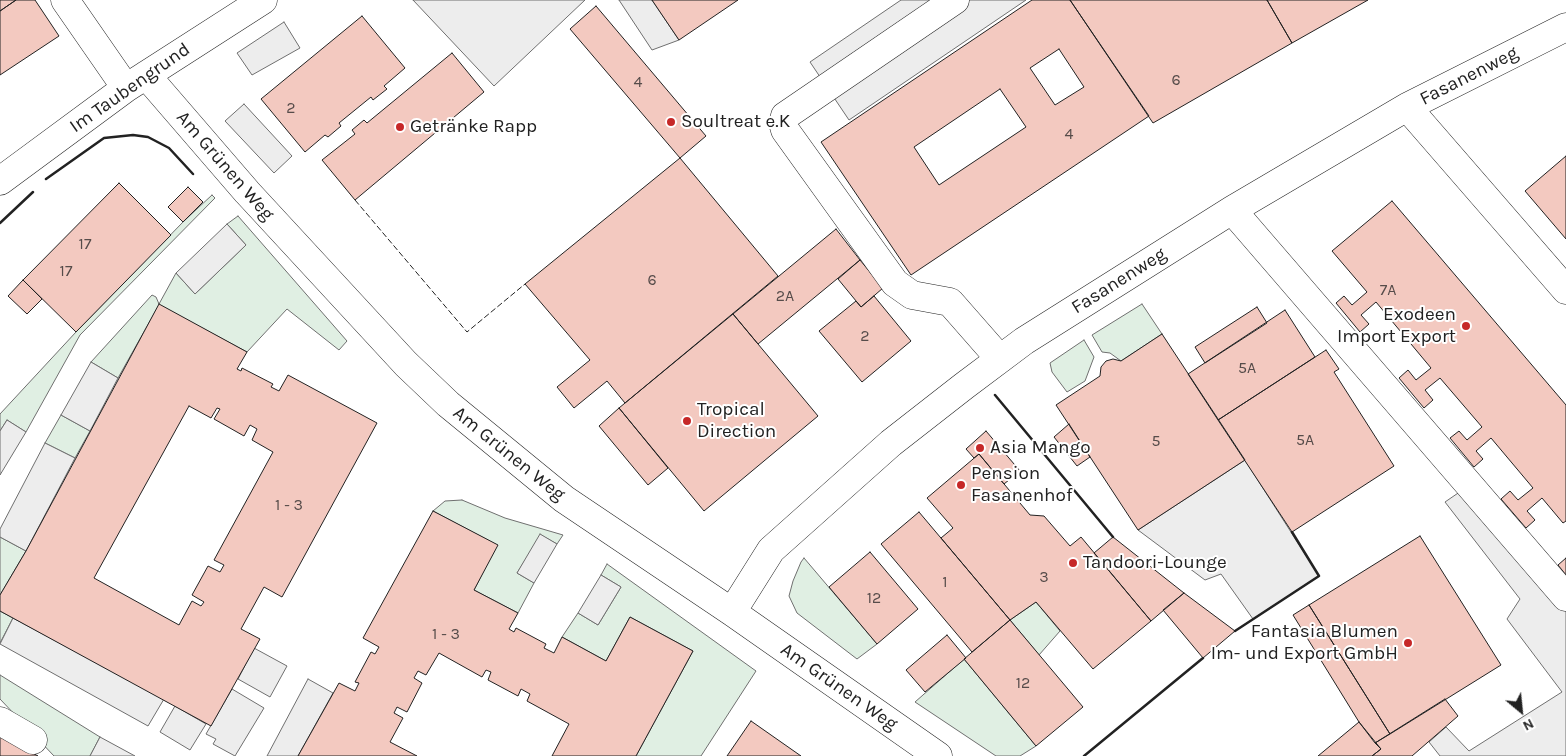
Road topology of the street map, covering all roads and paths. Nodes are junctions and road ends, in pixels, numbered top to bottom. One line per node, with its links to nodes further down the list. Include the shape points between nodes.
1 (65, 0): 5 (street, Am Grünen Weg)
2 (262, 0): 5 (street, Im Taubengrund)
3 (955, 0): 10 (street, via 785,116 784,123 785,130 895,283 912,294 950,302)
4 (1566, 27): 6 (street, Fasanenweg)
5 (136, 81): 7 (street, Im Taubengrund); 12 (street, Am Grünen Weg, via 247,192 406,364 448,404 564,500)
6 (1407, 107): 8 (street, Fasanenweg); 9 (street)
7 (0, 181)
8 (1232, 210): 10 (street, Fasanenweg); 11 (street)
9 (1566, 290)
10 (1000, 359): 12 (street, Fasanenweg, via 891,443 771,550)
11 (1566, 597)
12 (732, 612): 15 (street, Am Grünen Weg)
13 (0, 721): 14 (street)
14 (32, 740)
15 (938, 756)

